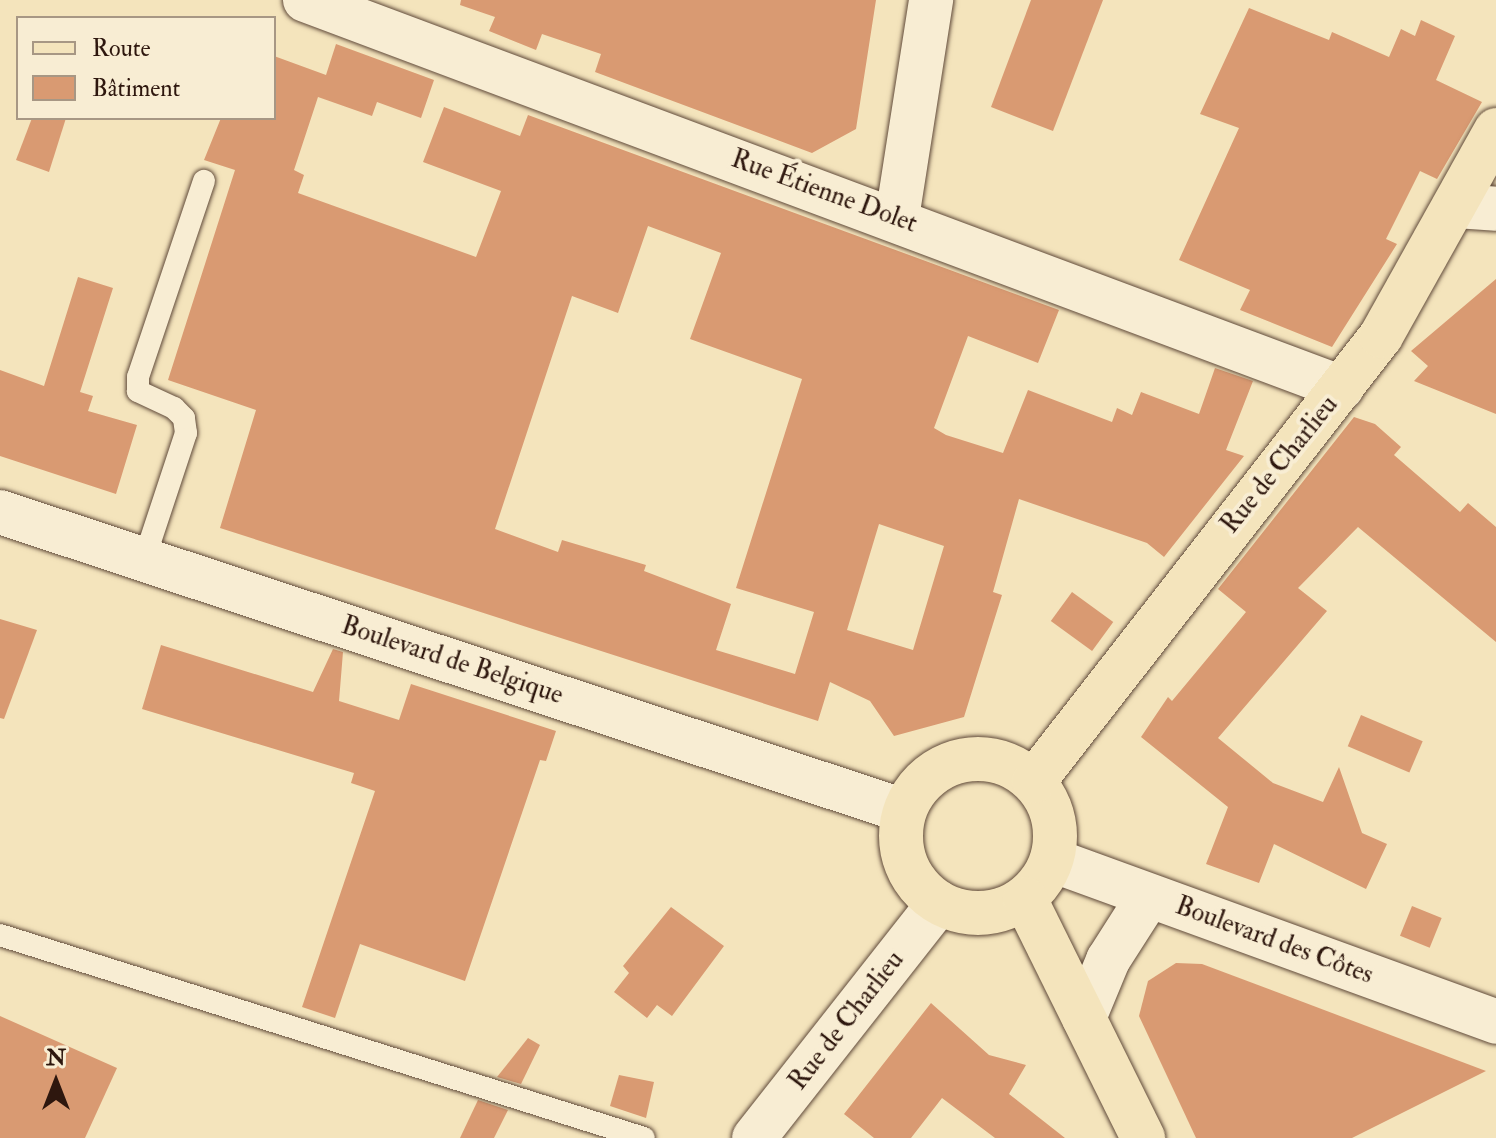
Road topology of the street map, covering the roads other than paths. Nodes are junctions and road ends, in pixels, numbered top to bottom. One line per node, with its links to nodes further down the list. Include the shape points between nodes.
1 (305, 0): 6 (street, Rue Étienne Dolet)
2 (931, 0): 6 (street)
3 (1496, 130): 5 (main road, Rue de Charlieu)
4 (204, 181): 9 (lane, via 138,377 138,391 174,408 184,418 186,433)
5 (1476, 208): 7 (main road, Rue de Charlieu)
6 (897, 218): 7 (street, Rue Étienne Dolet)
7 (1342, 388): 10 (main road, Rue de Charlieu)
8 (0, 512): 9 (street, Boulevard de Belgique)
9 (144, 560): 11 (street, Boulevard de Belgique)
10 (1034, 781): 11 (main road, via 1012,766 987,759 961,760 936,770); 12 (main road, via 1054,818)
11 (904, 811): 15 (main road, via 902,853 922,890)
12 (1052, 860): 13 (street, Boulevard des Côtes); 14 (main road)
13 (1149, 896): 17 (street, via 1108,960); 18 (street, Boulevard des Côtes)
14 (1025, 899): 15 (main road, via 982,914); 17 (main road)
15 (939, 903): 20 (street, Rue de Charlieu)
16 (0, 935): 19 (lane)
17 (1084, 1018): 21 (main road)
18 (1496, 1022)
19 (644, 1138)
20 (754, 1138)
21 (1143, 1138)

